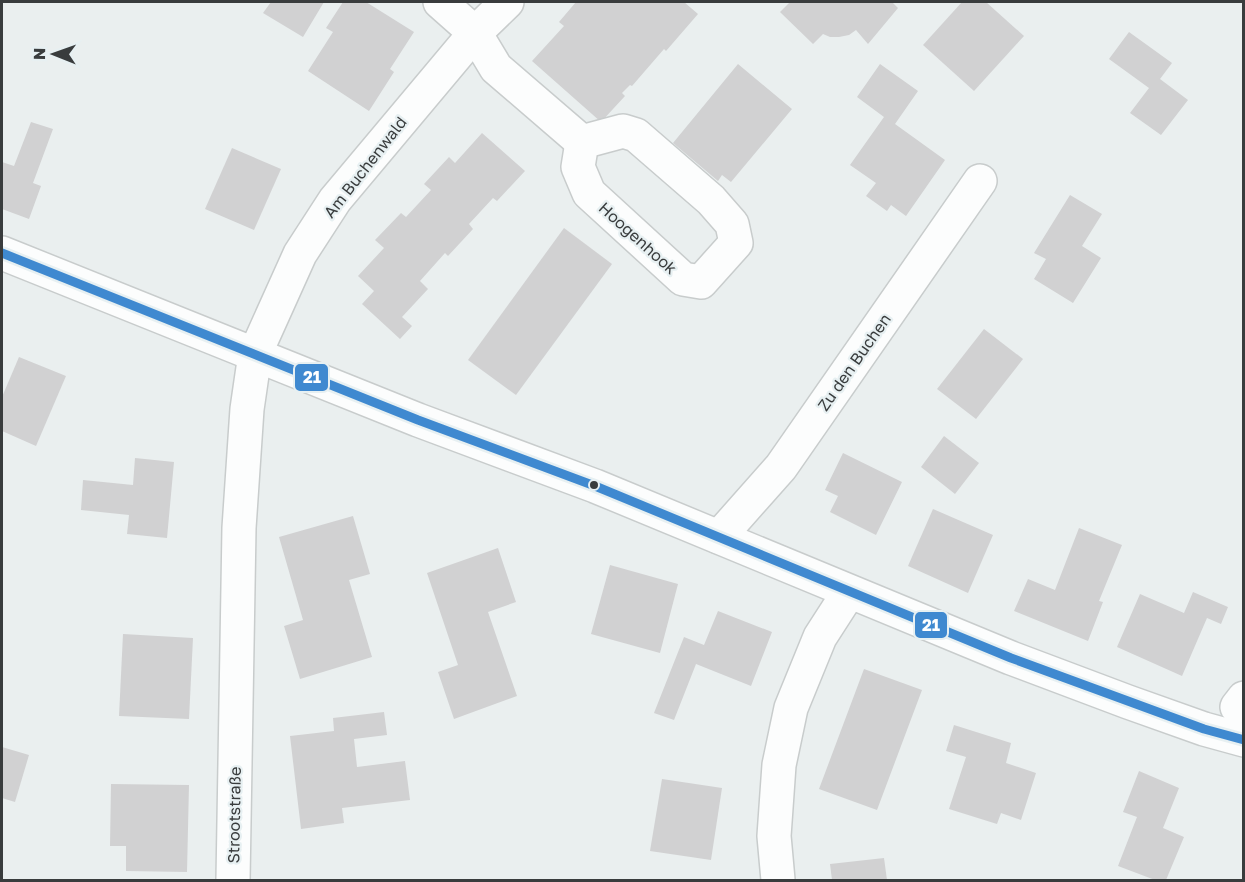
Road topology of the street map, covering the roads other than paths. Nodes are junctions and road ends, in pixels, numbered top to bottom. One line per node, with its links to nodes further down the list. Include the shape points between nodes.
1 (440, 2): 3 (street)
2 (507, 2): 3 (street, Am Buchenwald)
3 (475, 33): 4 (street, via 496,68); 7 (street, Am Buchenwald, via 335,200 300,254)
4 (582, 142): 4 (street, Hoogenhook, via 623,132 636,135 711,200 732,224 736,243 701,282 683,279 589,193 578,167)
5 (980, 181): 8 (street, Zu den Buchen, via 781,467)
6 (2, 253): 7 (street)
7 (255, 354): 8 (street); 11 (street, Strootstraße, via 239,528)
8 (719, 537): 9 (street)
9 (849, 592): 10 (street, via 1117,698); 12 (street, via 820,637 791,708 779,765 774,836)
10 (1244, 740)
11 (233, 880)
12 (778, 880)

